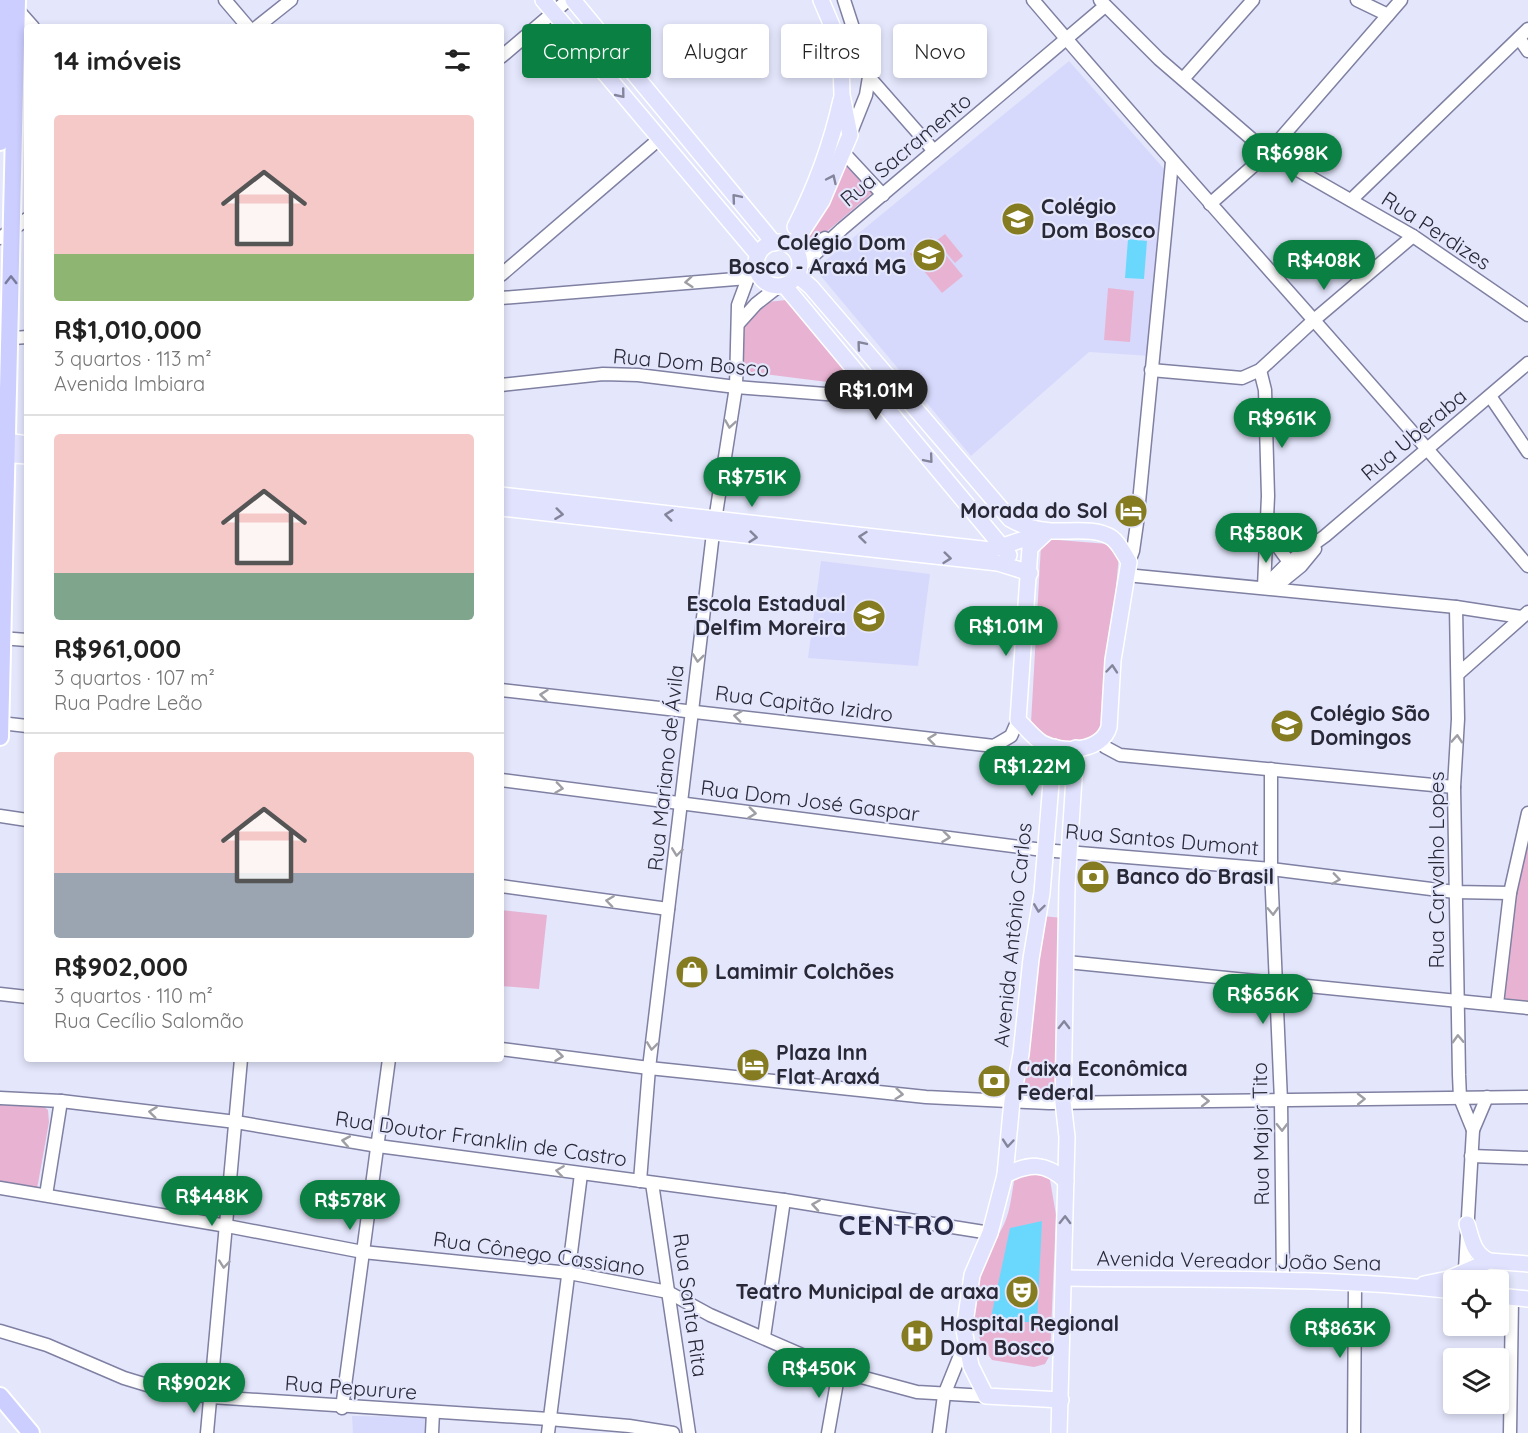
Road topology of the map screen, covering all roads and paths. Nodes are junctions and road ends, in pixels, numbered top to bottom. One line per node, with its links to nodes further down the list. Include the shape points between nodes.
1 (225, 0): 17 (street)
2 (291, 0): 18 (street)
3 (543, 0): 14 (main road)
4 (568, 0): 14 (street)
5 (573, 0): 42 (main road, one-way to 5)
6 (820, 0): 27 (main road, via 833,28 841,63)
7 (844, 0): 19 (street)
8 (1033, 0): 21 (street)
9 (1253, 0): 26 (street)
10 (1357, 0): 15 (street)
11 (1401, 0): 15 (street)
12 (7, 3): 16 (street); 30 (highway); 40 (highway)
13 (1102, 3): 21 (street, Rua Sacramento); 26 (street, Rua Perdizes)
14 (554, 12): 23 (street); 29 (main road, one-way to 29)
15 (1388, 15): 33 (street)
16 (30, 24)
17 (245, 24)
18 (261, 24)
19 (852, 24)
20 (1524, 34): 22 (street); 37 (street)
21 (1068, 40): 31 (street, Rua Sacramento); 34 (street)
22 (1528, 51)
23 (504, 54)
24 (869, 78): 28 (street)
25 (871, 78): 31 (street)
26 (1183, 79): 33 (street, Rua Perdizes)
27 (842, 95): 28 (main road); 36 (main road)
28 (850, 135): 32 (main road)
29 (658, 140): 43 (main road); 44 (street)
30 (0, 142)
31 (934, 151): 35 (street, Rua Sacramento)
32 (844, 153): 35 (street); 36 (main road, one-way to 32)
33 (1268, 153): 37 (street, Rua Perdizes); 38 (street)
34 (1172, 162): 38 (street); 53 (street)
35 (884, 195): 42 (street, Rua Sacramento, via 842,229)
36 (817, 197): 42 (main road)
37 (1351, 200): 41 (street, Rua Perdizes)
38 (1210, 204): 48 (street)
39 (24, 221): 40 (street)
40 (6, 235): 51 (highway, one-way to 40)
41 (1413, 236): 47 (street, Rua Perdizes); 48 (street)
42 (791, 256): 43 (main road, via 764,247); 45 (main road); 65 (main road, one-way to 42, via 811,287)
43 (754, 267): 45 (main road, via 762,279); 46 (street, one-way to 46); 49 (street, Rua Mariano de Ávila, via 738,305)
44 (504, 272)
45 (781, 286): 49 (street, via 756,304); 59 (main road)
46 (504, 298)
47 (1528, 315)
48 (1314, 320): 54 (street); 62 (street)
49 (738, 324): 57 (street, Rua Mariano de Ávila)
50 (24, 337): 51 (street)
51 (5, 339): 55 (highway)
52 (1528, 363): 58 (street, Rua Uberaba)
53 (1151, 370): 54 (street, via 1242,378); 75 (street, via 1137,524)
54 (1260, 370): 71 (street, via 1265,390)
55 (4, 378): 61 (highway)
56 (504, 385): 57 (street, Rua Dom Bosco, via 603,374)
57 (736, 387): 59 (street, Rua Dom Bosco); 69 (street, Rua Mariano de Ávila, one-way to 69)
58 (1490, 396): 62 (street, Rua Uberaba); 63 (street)
59 (878, 398): 66 (main road, one-way to 66)
60 (24, 444): 61 (main road)
61 (4, 447): 64 (main road); 81 (highway)
62 (1428, 449): 73 (street, Rua Uberaba); 74 (street)
63 (1528, 452)
64 (24, 455)
65 (968, 470): 66 (main road); 70 (main road, via 1010,519)
66 (951, 484): 72 (main road)
67 (504, 495): 69 (main road, one-way to 67)
68 (504, 507): 69 (main road, one-way to 69)
69 (714, 527): 72 (main road, one-way to 69, via 991,550); 76 (main road, one-way to 76); 85 (street, Rua Mariano de Ávila, one-way to 85)
70 (1048, 531): 72 (main road); 75 (main road, via 1098,532 1112,538); 76 (main road, via 1030,548)
71 (1268, 533): 73 (street); 77 (street)
72 (1004, 547): 76 (main road)
73 (1295, 564): 77 (street, Rua Uberaba); 78 (street)
74 (1528, 566)
75 (1127, 568): 77 (street); 90 (main road, one-way to 75, via 1109,727 1113,660)
76 (1023, 570): 86 (main road, via 1026,597)
77 (1269, 588): 78 (street)
78 (1313, 592): 79 (street)
79 (1456, 607): 80 (street); 83 (street, Rua Carvalho Lopes)
80 (1525, 614): 83 (street)
81 (1, 638): 82 (street); 87 (highway)
82 (24, 640)
83 (1458, 674): 95 (street, Rua Carvalho Lopes, one-way to 83)
84 (504, 690): 85 (street, Rua Capitão Izidro, one-way to 84)
85 (692, 711): 86 (street, Rua Capitão Izidro, one-way to 85, via 1011,736 994,746); 96 (street, Rua Mariano de Ávila)
86 (1018, 720): 91 (main road, via 1042,743)
87 (0, 723): 88 (street); 89 (highway)
88 (24, 726)
89 (0, 737)
90 (1100, 741): 92 (main road, via 1087,748); 93 (street, via 1120,754)
91 (1054, 747): 92 (main road); 100 (main road, Avenida Antônio Carlos)
92 (1076, 748): 101 (main road)
93 (1271, 769): 95 (street); 102 (street, Rua Major Tito)
94 (504, 780): 96 (street, Rua Dom José Gaspar, one-way to 96)
95 (1454, 788): 104 (street, Rua Carvalho Lopes)
96 (682, 804): 100 (street, Rua Dom José Gaspar, one-way to 100); 106 (street, Rua Mariano de Ávila, one-way to 106)
97 (1528, 813): 105 (street)
98 (0, 816): 99 (street)
99 (24, 820)
100 (1043, 850): 101 (street, Rua Santos Dumont); 123 (main road, Avenida Antônio Carlos, one-way to 123, via 1042,893)
101 (1069, 850): 102 (street, Rua Santos Dumont); 107 (main road)
102 (1271, 869): 104 (street, Rua Santos Dumont, one-way to 104); 108 (street, Rua Major Tito, one-way to 108)
103 (504, 886): 106 (street, one-way to 103)
104 (1455, 892): 105 (street, Rua Santos Dumont); 111 (street, Rua Carvalho Lopes)
105 (1510, 893): 112 (street)
106 (668, 909): 117 (street, Rua Mariano de Ávila, one-way to 117)
107 (1067, 962): 108 (street); 125 (main road, one-way to 107)
108 (1276, 984): 111 (street); 124 (street, Rua Major Tito)
109 (0, 994): 110 (street)
110 (24, 997)
111 (1456, 1002): 112 (street); 121 (street, Rua Carvalho Lopes, one-way to 111)
112 (1497, 1004): 113 (street)
113 (1528, 1008)
114 (504, 1049): 117 (street, one-way to 117)
115 (241, 1062): 126 (street)
116 (389, 1062): 128 (street)
117 (649, 1068): 123 (street, one-way to 123, via 926,1097); 134 (street, Rua Mariano de Ávila)
118 (1487, 1097): 119 (street); 121 (street); 127 (street, Rua Carvalho Lopes)
119 (1528, 1097)
120 (0, 1098): 122 (street, Rua Doutor Franklin de Castro)
121 (1460, 1098): 124 (street, one-way to 121); 127 (street, Rua Carvalho Lopes)
122 (61, 1101): 126 (street, Rua Doutor Franklin de Castro, one-way to 122); 136 (street)
123 (1012, 1101): 125 (street); 132 (main road, Avenida Antônio Carlos, one-way to 132)
124 (1281, 1101): 125 (street, one-way to 124); 149 (street, Rua Major Tito, one-way to 149)
125 (1063, 1102): 133 (main road)
126 (236, 1122): 128 (street, Rua Doutor Franklin de Castro, one-way to 126); 139 (street)
127 (1473, 1130): 129 (street, Rua Carvalho Lopes)
128 (378, 1146): 131 (street, Rua Doutor Franklin de Castro, one-way to 128); 141 (street)
129 (1471, 1156): 130 (street); 138 (street, Rua Carvalho Lopes)
130 (1528, 1158)
131 (581, 1174): 134 (street, Rua Doutor Franklin de Castro); 146 (street)
132 (1005, 1174): 133 (main road, via 1024,1166 1043,1166); 140 (main road, Avenida Antônio Carlos)
133 (1066, 1181): 147 (main road, one-way to 133)
134 (646, 1182): 137 (street, Rua Doutor Franklin de Castro); 153 (street, Rua Santa Rita)
135 (0, 1188): 136 (street, Rua Cônego Cassiano)
136 (46, 1195): 139 (street, Rua Cônego Cassiano)
137 (784, 1200): 140 (street, Rua Doutor Franklin de Castro, one-way to 137); 158 (street)
138 (1467, 1224): 142 (main road, via 1475,1249); 144 (street, Rua Carvalho Lopes)
139 (228, 1226): 141 (street, Rua Cônego Cassiano); 164 (street, one-way to 164)
140 (990, 1233): 159 (main road, Avenida Antônio Carlos, via 972,1275)
141 (363, 1252): 146 (street, Rua Cônego Cassiano); 166 (street)
142 (1489, 1261): 143 (main road, Avenida Vereador João Sena); 145 (main road, Avenida Vereador João Sena)
143 (1528, 1264)
144 (1466, 1270)
145 (1474, 1270)
146 (568, 1274): 153 (street, Rua Cônego Cassiano); 168 (street)
147 (1064, 1278): 149 (main road, Avenida Vereador João Sena); 165 (main road)
148 (1443, 1280): 151 (main road, Avenida Vereador João Sena)
149 (1283, 1281): 150 (main road, Avenida Vereador João Sena)
150 (1355, 1285): 151 (main road, Avenida Vereador João Sena); 178 (street)
151 (1413, 1287): 152 (main road, Avenida Vereador João Sena)
152 (1443, 1291)
153 (668, 1292): 158 (street, Rua Cônego Cassiano); 174 (street, Rua Santa Rita)
154 (1509, 1297): 155 (main road)
155 (1528, 1299)
156 (0, 1330): 164 (street, Rua Pepurure, via 124,1378)
157 (1506, 1336): 179 (street)
158 (764, 1337): 160 (street, Rua Cônego Cassiano)
159 (965, 1343): 161 (street); 163 (main road, Avenida Antônio Carlos)
160 (839, 1371): 161 (street, Rua Cônego Cassiano, via 878,1383); 175 (street)
161 (944, 1395): 163 (street, Rua Cônego Cassiano); 176 (street)
162 (0, 1396): 169 (highway)
163 (986, 1396): 165 (main road)
164 (210, 1397): 166 (street, Rua Pepurure); 170 (street)
165 (1060, 1400): 177 (main road)
166 (342, 1408): 167 (street, Rua Pepurure)
167 (433, 1412): 168 (street, Rua Pepurure); 171 (street)
168 (549, 1419): 172 (street); 173 (street, Rua Pepurure)
169 (31, 1433)
170 (207, 1433)
171 (432, 1433)
172 (548, 1433)
173 (673, 1433)
174 (689, 1433)
175 (828, 1433)
176 (939, 1433)
177 (1059, 1433)
178 (1354, 1433)
179 (1510, 1433)

